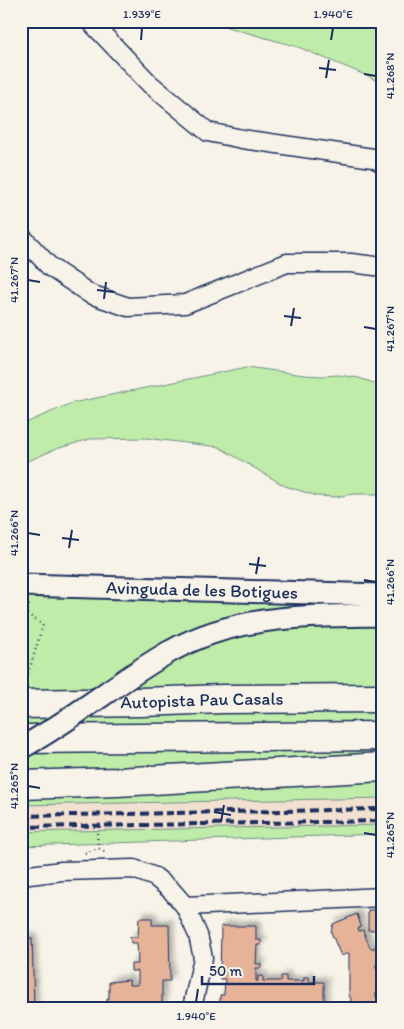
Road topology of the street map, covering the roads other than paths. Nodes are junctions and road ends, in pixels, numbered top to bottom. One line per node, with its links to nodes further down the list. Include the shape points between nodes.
1 (90, 21): 2 (street, via 150,84 208,132 373,158)
2 (383, 163)
3 (21, 236): 4 (street, via 50,267 90,294 128,307 185,304 288,263 351,263)
4 (383, 267)
5 (27, 590): 6 (street, Avinguda de les Botigues)
6 (383, 595)
7 (383, 616): 14 (street, bridge, via 279,618 208,633 131,675 52,731)
8 (25, 680): 10 (highway)
9 (383, 698): 10 (highway, Autopista Pau Casals)
10 (224, 699): 11 (highway, Autopista Pau Casals)
11 (21, 704)
12 (383, 736): 13 (highway, Autopista Pau Casals)
13 (21, 739)
14 (21, 748)
15 (383, 767): 16 (highway)
16 (21, 785)
17 (21, 876): 19 (street, via 62,871 134,870 155,877)
18 (383, 897): 19 (street)
19 (185, 906): 20 (street, via 198,935 202,958)
20 (192, 1008)

